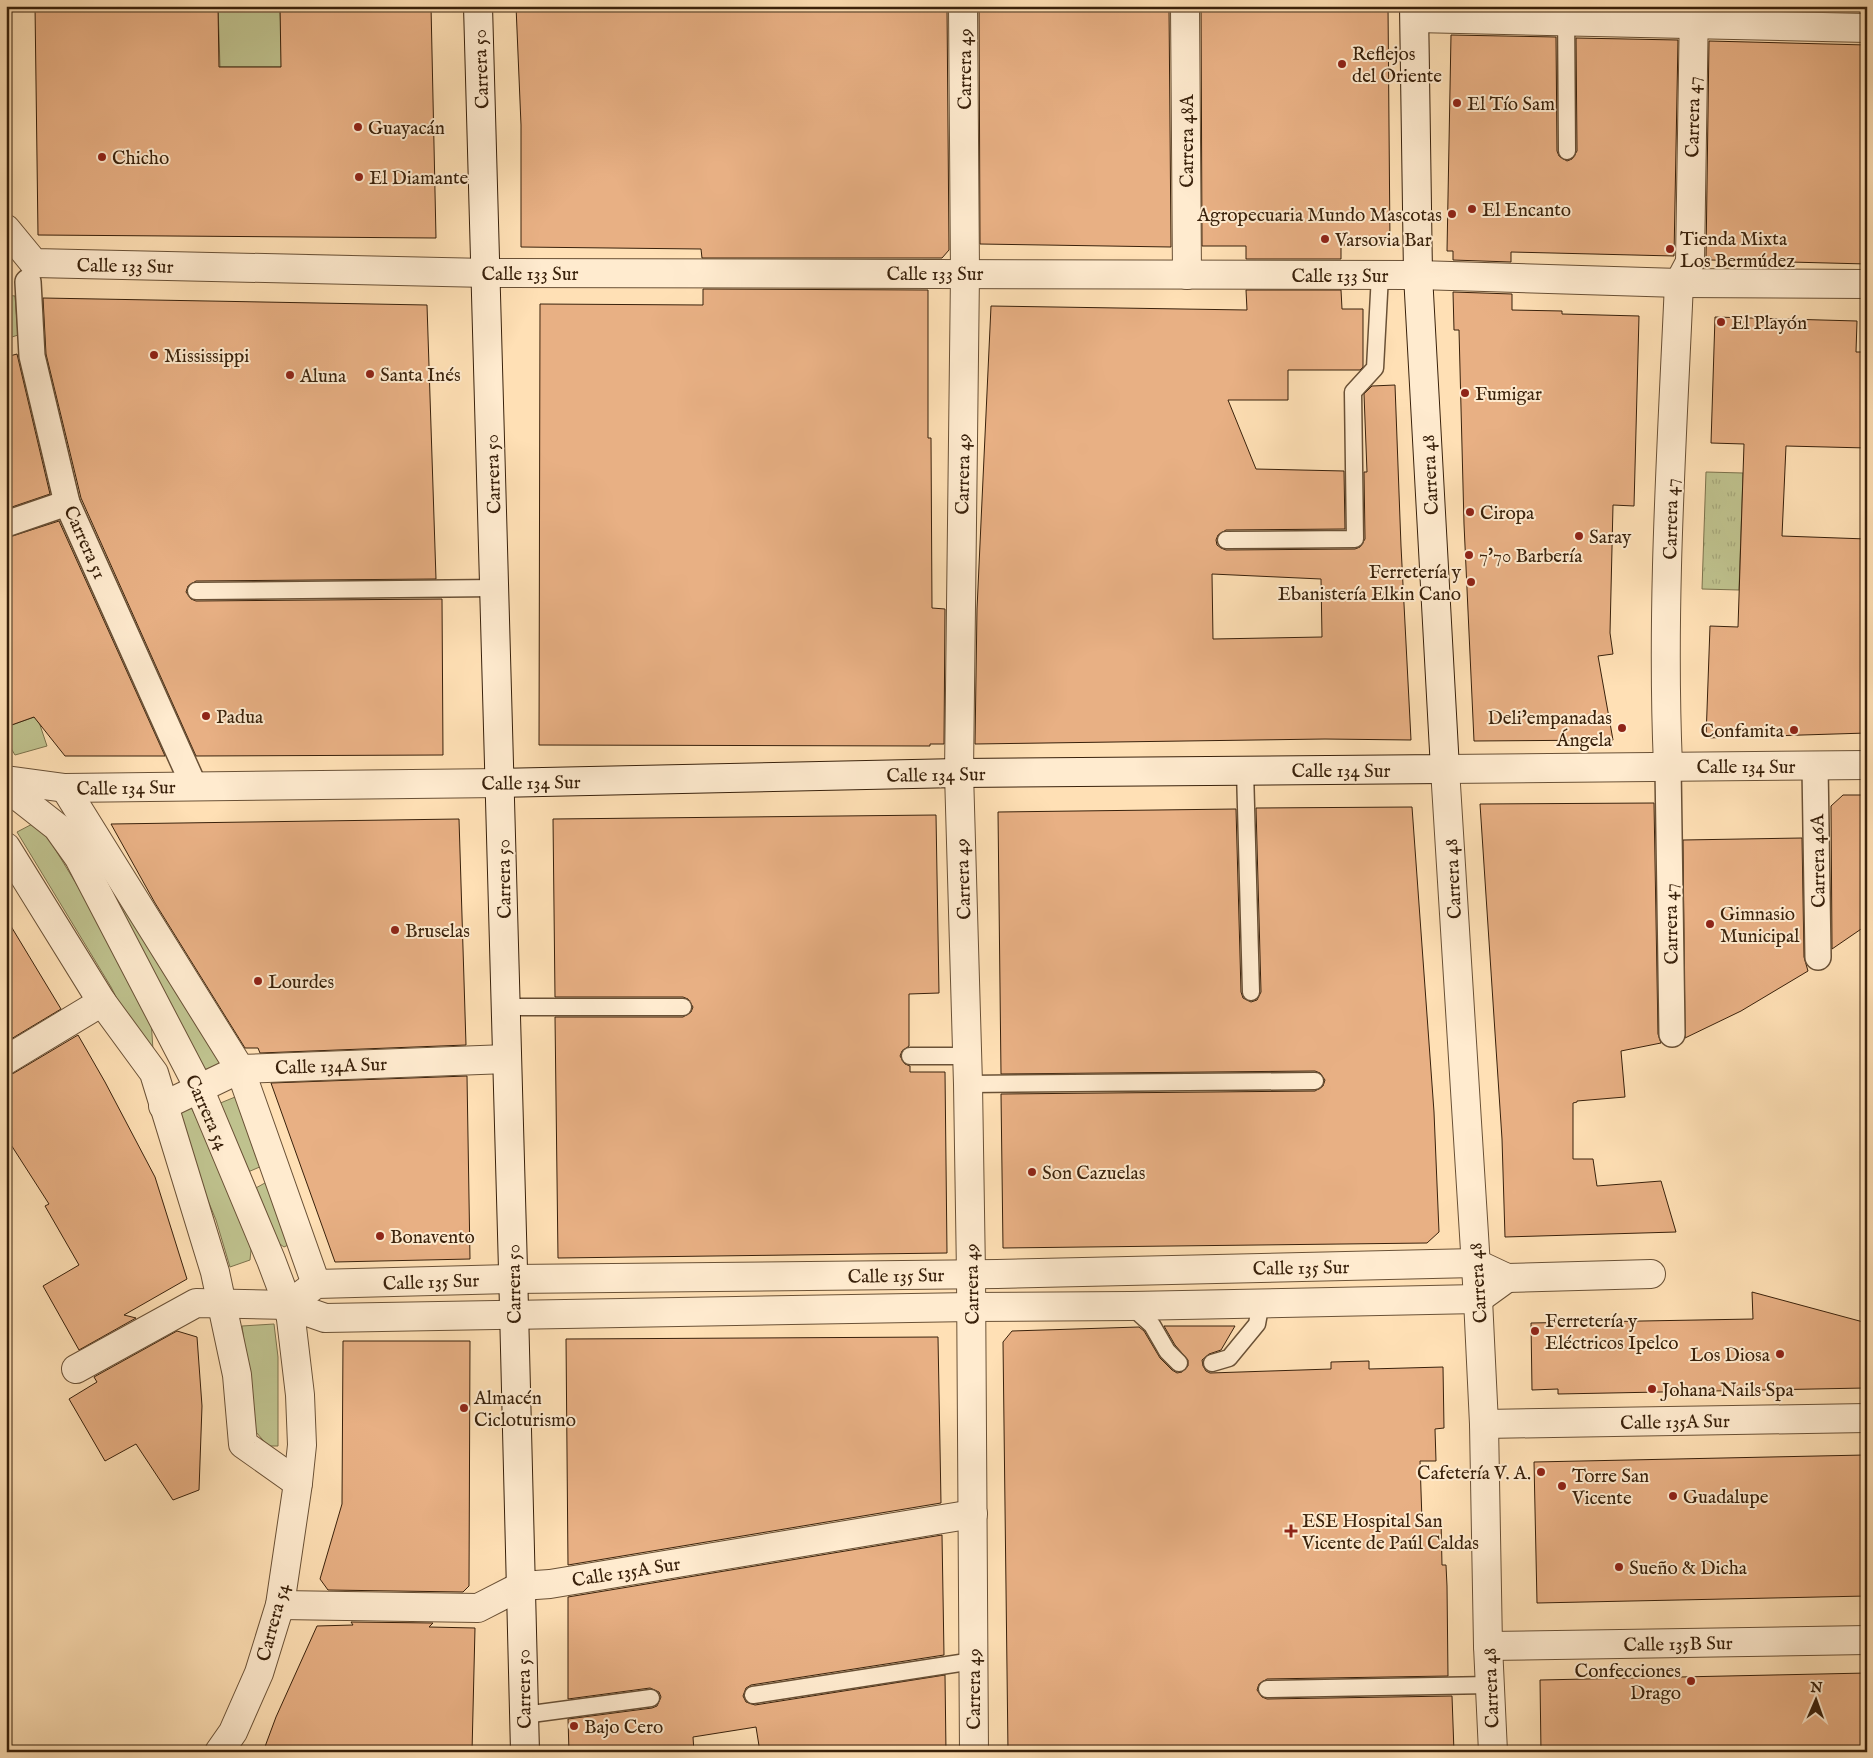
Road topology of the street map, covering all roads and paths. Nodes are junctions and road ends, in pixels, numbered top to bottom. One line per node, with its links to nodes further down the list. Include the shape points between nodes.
1 (478, 6): 10 (street, Carrera 50)
2 (963, 6): 11 (street, Carrera 49)
3 (1185, 6): 12 (street, Carrera 48A)
4 (1414, 12): 5 (street); 14 (street, Carrera 48)
5 (1566, 14): 6 (street); 8 (lane)
6 (1694, 15): 7 (street); 16 (street, Carrera 47, via 1690,262)
7 (1867, 28)
8 (1567, 151)
9 (10, 235): 10 (street, Calle 133 Sur, via 34,264)
10 (487, 273): 11 (street, Calle 133 Sur); 21 (street, Carrera 50)
11 (965, 273): 12 (street, Calle 133 Sur); 28 (street, Carrera 49)
12 (1187, 275): 13 (street, Calle 133 Sur)
13 (1380, 275): 14 (street, Calle 133 Sur); 20 (lane, via 1375,368 1354,392 1355,539)
14 (1418, 275): 16 (street, Calle 133 Sur); 26 (street, Carrera 48)
15 (28, 282): 18 (street, Carrera 51, via 32,356)
16 (1679, 282): 17 (street, Calle 133 Sur); 25 (street, Carrera 47, via 1667,616)
17 (1867, 284)
18 (68, 503): 19 (street); 31 (street, Carrera 51)
19 (6, 524)
20 (1226, 540)
21 (496, 588): 22 (lane); 30 (street, Carrera 50)
22 (196, 591)
23 (1815, 765): 24 (street, Calle 134 Sur); 25 (street, Calle 134 Sur); 35 (street, Carrera 46A)
24 (1867, 765)
25 (1668, 766): 26 (street, Calle 134 Sur); 40 (street, Carrera 47)
26 (1444, 769): 27 (street, Calle 134 Sur); 50 (street, Carrera 48)
27 (1245, 770): 28 (street, Calle 134 Sur); 36 (lane)
28 (958, 773): 30 (street, Calle 134 Sur); 42 (street, Carrera 49)
29 (6, 780): 33 (street, Calle 134 Sur)
30 (501, 783): 31 (street, Calle 134 Sur); 38 (street, Carrera 50)
31 (194, 786): 33 (street, Calle 134 Sur)
32 (6, 787): 48 (street, Carrera 54, via 57,827 79,858)
33 (66, 788): 45 (street)
34 (6, 847): 37 (street, Carrera 54)
35 (1818, 957)
36 (1251, 992)
37 (102, 1002): 44 (street); 49 (street, Carrera 54, via 154,1073)
38 (506, 1007): 39 (lane); 43 (street, Carrera 50)
39 (683, 1007)
40 (1672, 1034)
41 (910, 1056): 42 (lane)
42 (967, 1056): 47 (street, Carrera 49)
43 (507, 1059): 45 (street, Calle 134A Sur); 54 (street, Carrera 50)
44 (6, 1060)
45 (240, 1068): 48 (street, Calle 134A Sur); 55 (street)
46 (1315, 1081): 47 (lane)
47 (968, 1084): 51 (street, Carrera 49)
48 (200, 1088): 49 (street, Calle 134A Sur); 59 (street, Carrera 54)
49 (164, 1106): 58 (street, Carrera 54)
50 (1476, 1263): 51 (street, Calle 135 Sur); 53 (street, Calle 135 Sur); 56 (street, Carrera 48)
51 (971, 1274): 54 (street, Calle 135 Sur); 61 (street, Carrera 49)
52 (1651, 1274): 53 (street, Calle 135 Sur)
53 (1507, 1278): 56 (street)
54 (513, 1279): 55 (street, Calle 135 Sur); 62 (street, Carrera 50)
55 (316, 1284): 59 (street)
56 (1478, 1299): 57 (street, Calle 135 Sur); 67 (street, Carrera 48)
57 (1261, 1302): 60 (street, Calle 135 Sur); 64 (lane, via 1257,1324 1230,1358)
58 (222, 1304): 59 (street, Calle 135 Sur); 65 (street, Calle 135 Sur, via 196,1303); 68 (street, Carrera 54, via 237,1375 242,1444)
59 (288, 1305): 62 (street, Calle 135 Sur, via 325,1318); 68 (street, Carrera 54, via 300,1395 302,1445)
60 (1131, 1306): 61 (street, Calle 135 Sur); 63 (lane, via 1152,1325 1167,1351)
61 (971, 1307): 62 (street, Calle 135 Sur); 69 (street, Carrera 49)
62 (514, 1315): 70 (street, Carrera 50)
63 (1179, 1363)
64 (1212, 1363)
65 (76, 1369)
66 (1867, 1418): 67 (street, Calle 135A Sur)
67 (1484, 1424): 73 (street, Carrera 48)
68 (298, 1484): 71 (street, Carrera 54)
69 (973, 1514): 70 (street, Calle 135A Sur, via 550,1584); 74 (street, Carrera 49)
70 (521, 1586): 71 (street, Calle 135A Sur, via 478,1608); 79 (street, Carrera 50)
71 (280, 1605): 80 (street, Carrera 54, via 259,1673 233,1732)
72 (1867, 1640): 73 (street, Calle 135B Sur)
73 (1488, 1646): 75 (street, Carrera 48)
74 (973, 1660): 77 (lane); 82 (street, Carrera 49)
75 (1490, 1685): 76 (lane); 83 (street, Carrera 48)
76 (1267, 1689)
77 (753, 1695)
78 (651, 1698): 79 (lane)
79 (524, 1716): 81 (street, Carrera 50)
80 (219, 1752)
81 (525, 1752)
82 (974, 1752)
83 (1492, 1752)

